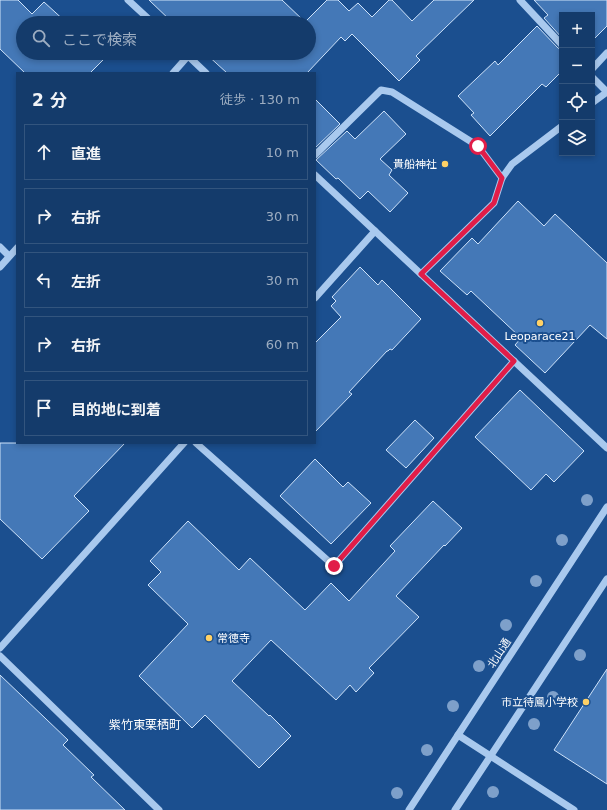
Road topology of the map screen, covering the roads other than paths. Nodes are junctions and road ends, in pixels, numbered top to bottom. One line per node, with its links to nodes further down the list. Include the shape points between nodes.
1 (128, 0): 3 (street)
2 (520, 0): 4 (street)
3 (145, 16)
4 (559, 42)
5 (607, 53): 8 (street)
6 (182, 60): 9 (street)
7 (192, 60): 10 (street)
8 (595, 66)
9 (174, 72)
10 (205, 72)
11 (595, 80): 12 (street)
12 (607, 92): 13 (street)
13 (595, 101)
14 (559, 128): 17 (street, via 512,164)
15 (316, 154): 17 (street, via 381,90 392,92 478,146)
16 (316, 176): 18 (street)
17 (502, 178): 23 (street, via 494,203)
18 (376, 231): 23 (street); 24 (street)
19 (0, 248): 21 (street)
20 (16, 249): 21 (street)
21 (9, 256): 22 (street)
22 (0, 267)
23 (421, 274): 25 (street)
24 (316, 297)
25 (514, 361): 27 (street, via 334,566); 28 (street)
26 (183, 444): 31 (street)
27 (197, 444)
28 (607, 448)
29 (607, 507): 33 (street, 北山通)
30 (607, 578): 34 (street)
31 (0, 648)
32 (0, 656): 35 (street)
33 (458, 736): 34 (street); 36 (street, 北山通)
34 (491, 756): 37 (street); 38 (street)
35 (159, 810)
36 (409, 810)
37 (455, 810)
38 (574, 810)

